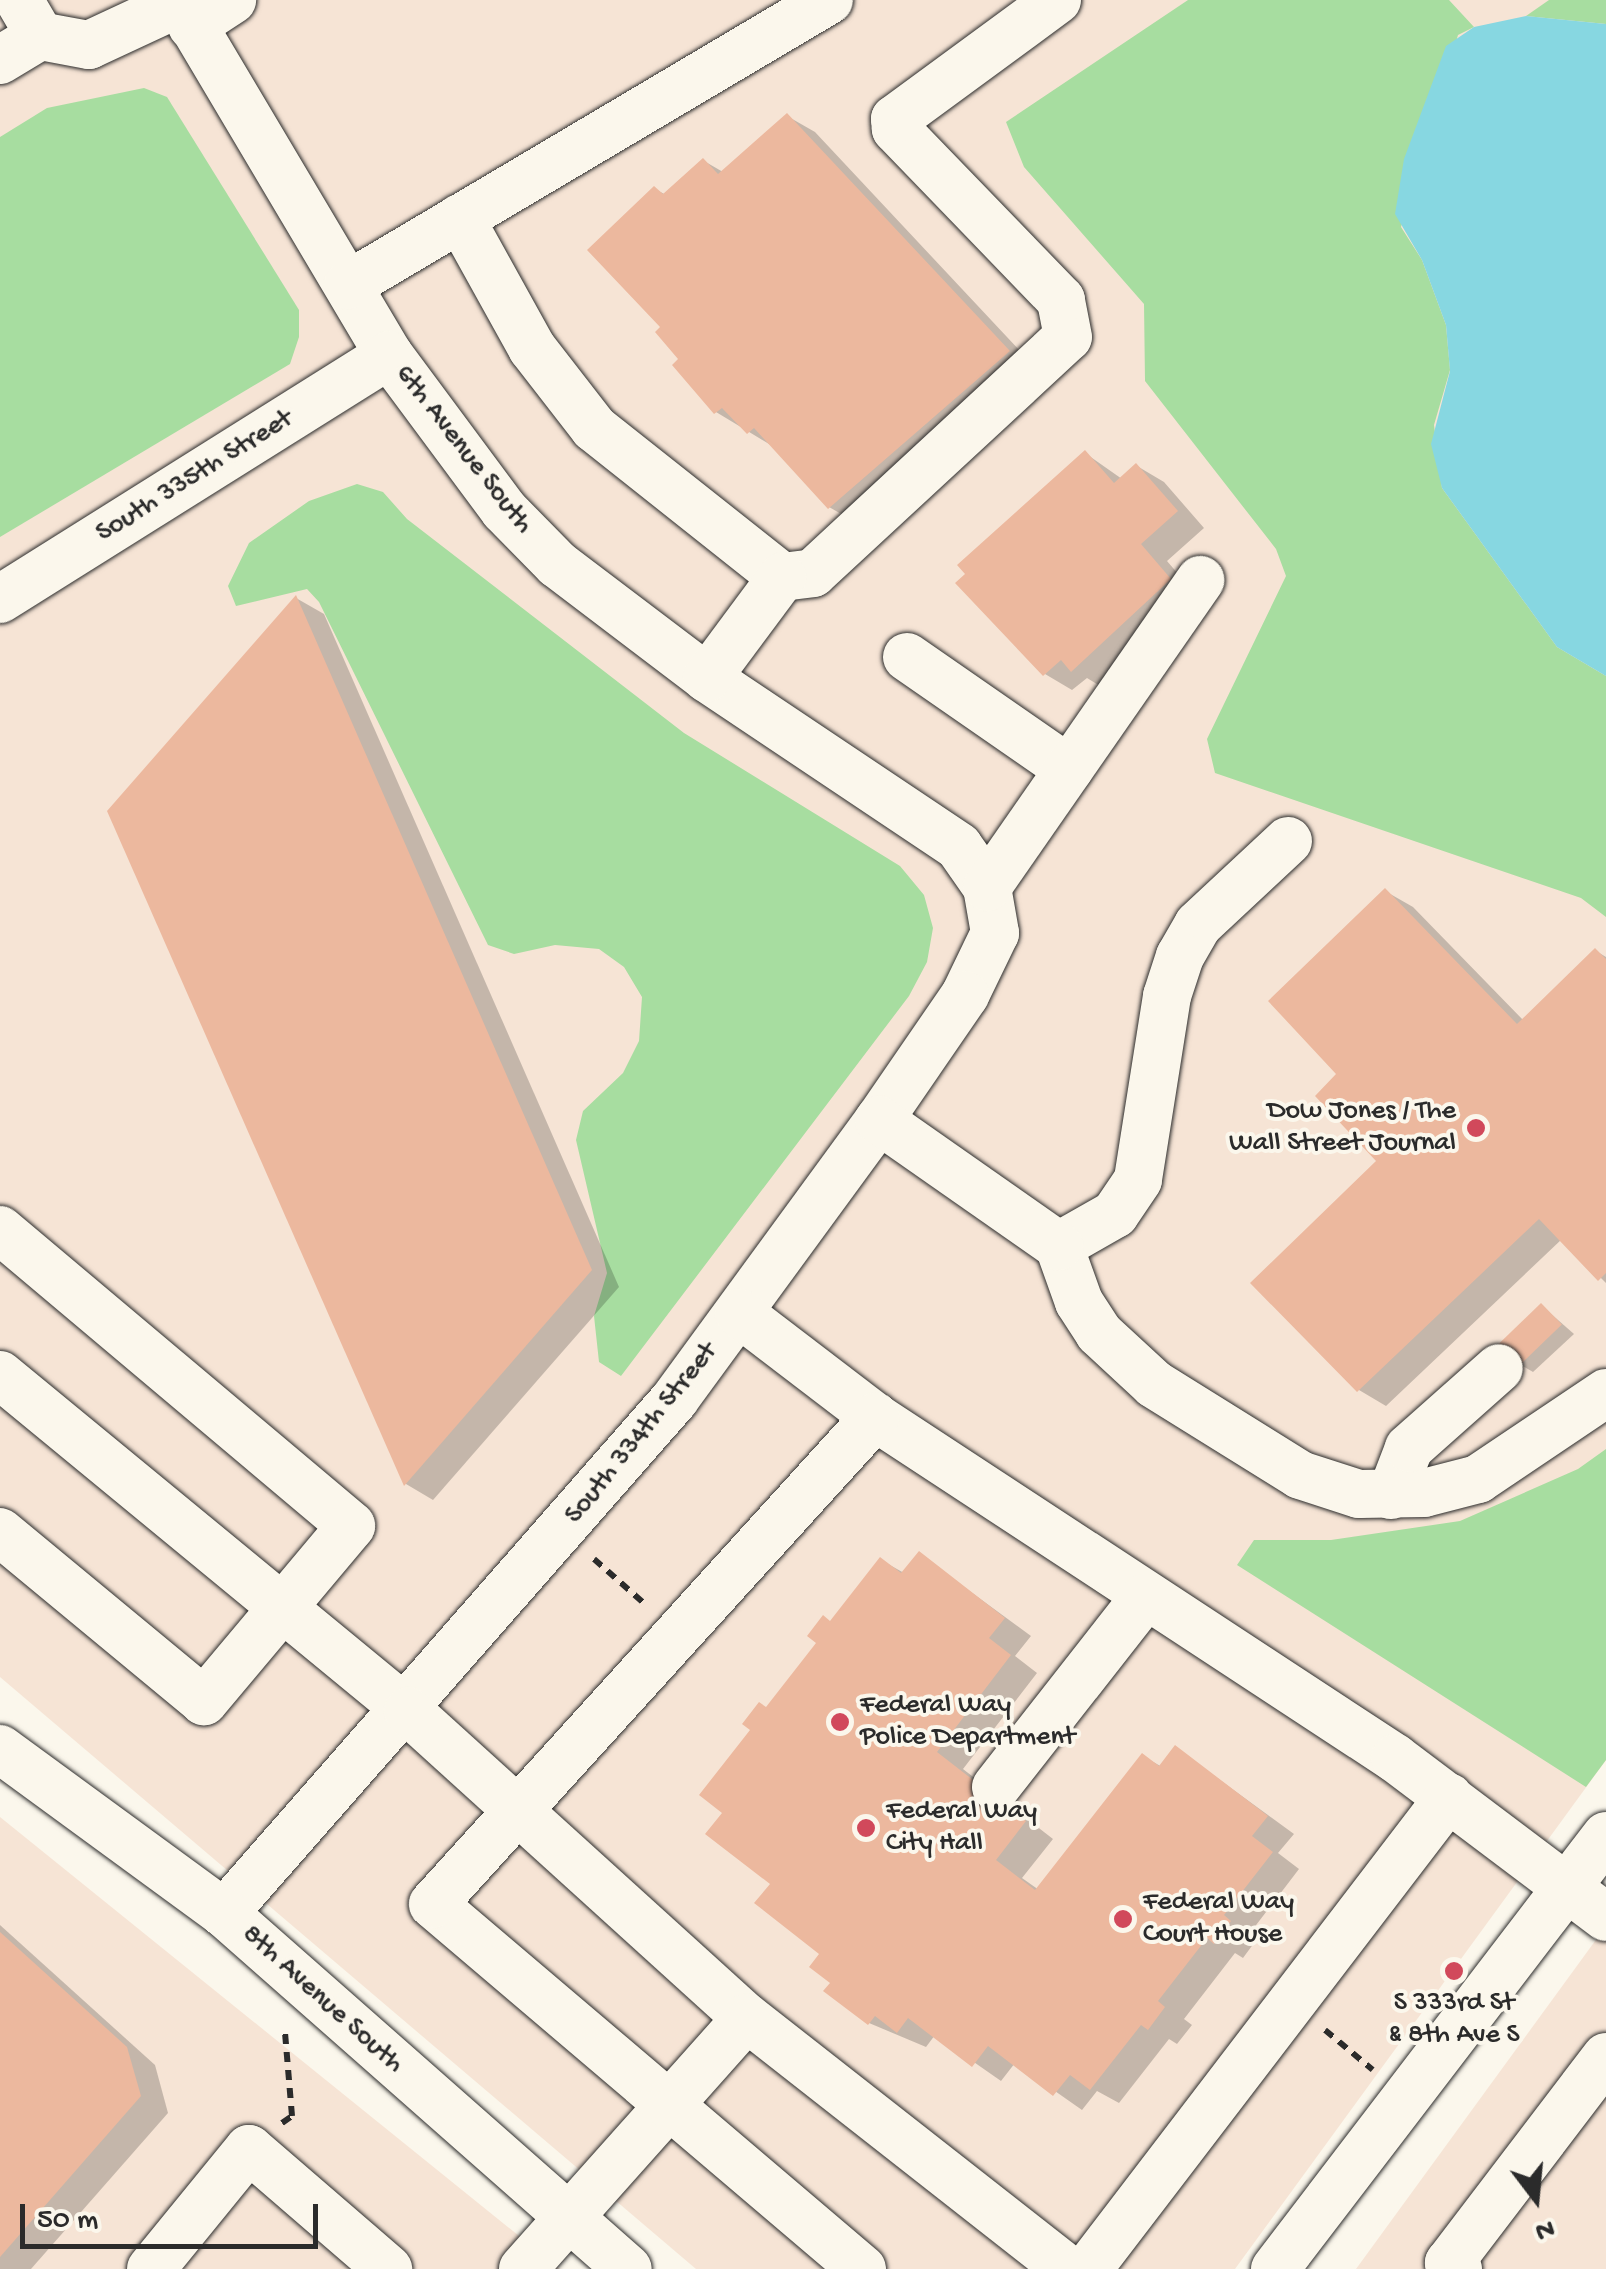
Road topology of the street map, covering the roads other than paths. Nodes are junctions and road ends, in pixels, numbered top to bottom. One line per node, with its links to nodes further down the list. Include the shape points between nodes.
1 (232, 0): 4 (street)
2 (829, 0): 5 (street)
3 (1057, 0): 10 (street, via 895,119 896,129 1061,300 1068,337 829,560 813,573)
4 (183, 10): 6 (street, via 90,46); 8 (street, 6th Avenue South)
5 (772, 15): 7 (street)
6 (20, 32)
7 (460, 218): 8 (street); 10 (street, via 532,348 594,428)
8 (348, 285): 9 (street, 6th Avenue South)
9 (390, 355): 12 (street, South 335th Street); 14 (street, 6th Avenue South, via 504,510 557,564)
10 (782, 577): 14 (street)
11 (1200, 580): 15 (street)
12 (0, 599)
13 (907, 657): 15 (street)
14 (707, 678): 17 (street, 6th Avenue South, via 934,826 959,846)
15 (1070, 769): 17 (street)
16 (1288, 841): 20 (street, via 1198,925 1180,956 1130,1200 1094,1230)
17 (990, 899): 18 (street, South 334th Street, via 986,956)
18 (879, 1120): 20 (street); 21 (street, South 334th Street)
19 (0, 1230): 29 (street, via 351,1526)
20 (1059, 1246): 26 (street, via 1079,1302 1099,1333 1154,1384 1330,1489)
21 (739, 1313): 25 (street); 30 (street, South 334th Street, via 675,1399)
22 (1500, 1368): 26 (street, via 1409,1448)
23 (0, 1375): 29 (street)
24 (1606, 1393): 26 (street, via 1478,1479)
25 (875, 1417): 28 (street); 34 (street)
26 (1390, 1495)
27 (0, 1532): 29 (street, via 204,1701)
28 (1145, 1597): 32 (street); 33 (street)
29 (284, 1605): 30 (street)
30 (408, 1710): 34 (street); 37 (street, South 334th Street)
31 (0, 1749): 37 (street, 8th Avenue South)
32 (996, 1787)
33 (1448, 1796): 36 (street); 49 (street)
34 (518, 1806): 39 (street); 41 (street, via 432,1904)
35 (1606, 1836): 36 (street)
36 (1566, 1886): 38 (street); 50 (street)
37 (224, 1913): 42 (street, 8th Avenue South)
38 (1606, 1917)
39 (747, 2018): 41 (street); 48 (street)
40 (1606, 2057): 51 (street, via 1449,2263)
41 (668, 2106): 42 (street); 47 (street)
42 (568, 2218): 45 (street); 46 (street, 8th Avenue South)
43 (175, 2260): 44 (street, via 249,2149)
44 (388, 2269)
45 (522, 2269)
46 (628, 2269)
47 (862, 2269)
48 (1066, 2269)
49 (1088, 2269)
50 (1275, 2269)
51 (1458, 2269)

